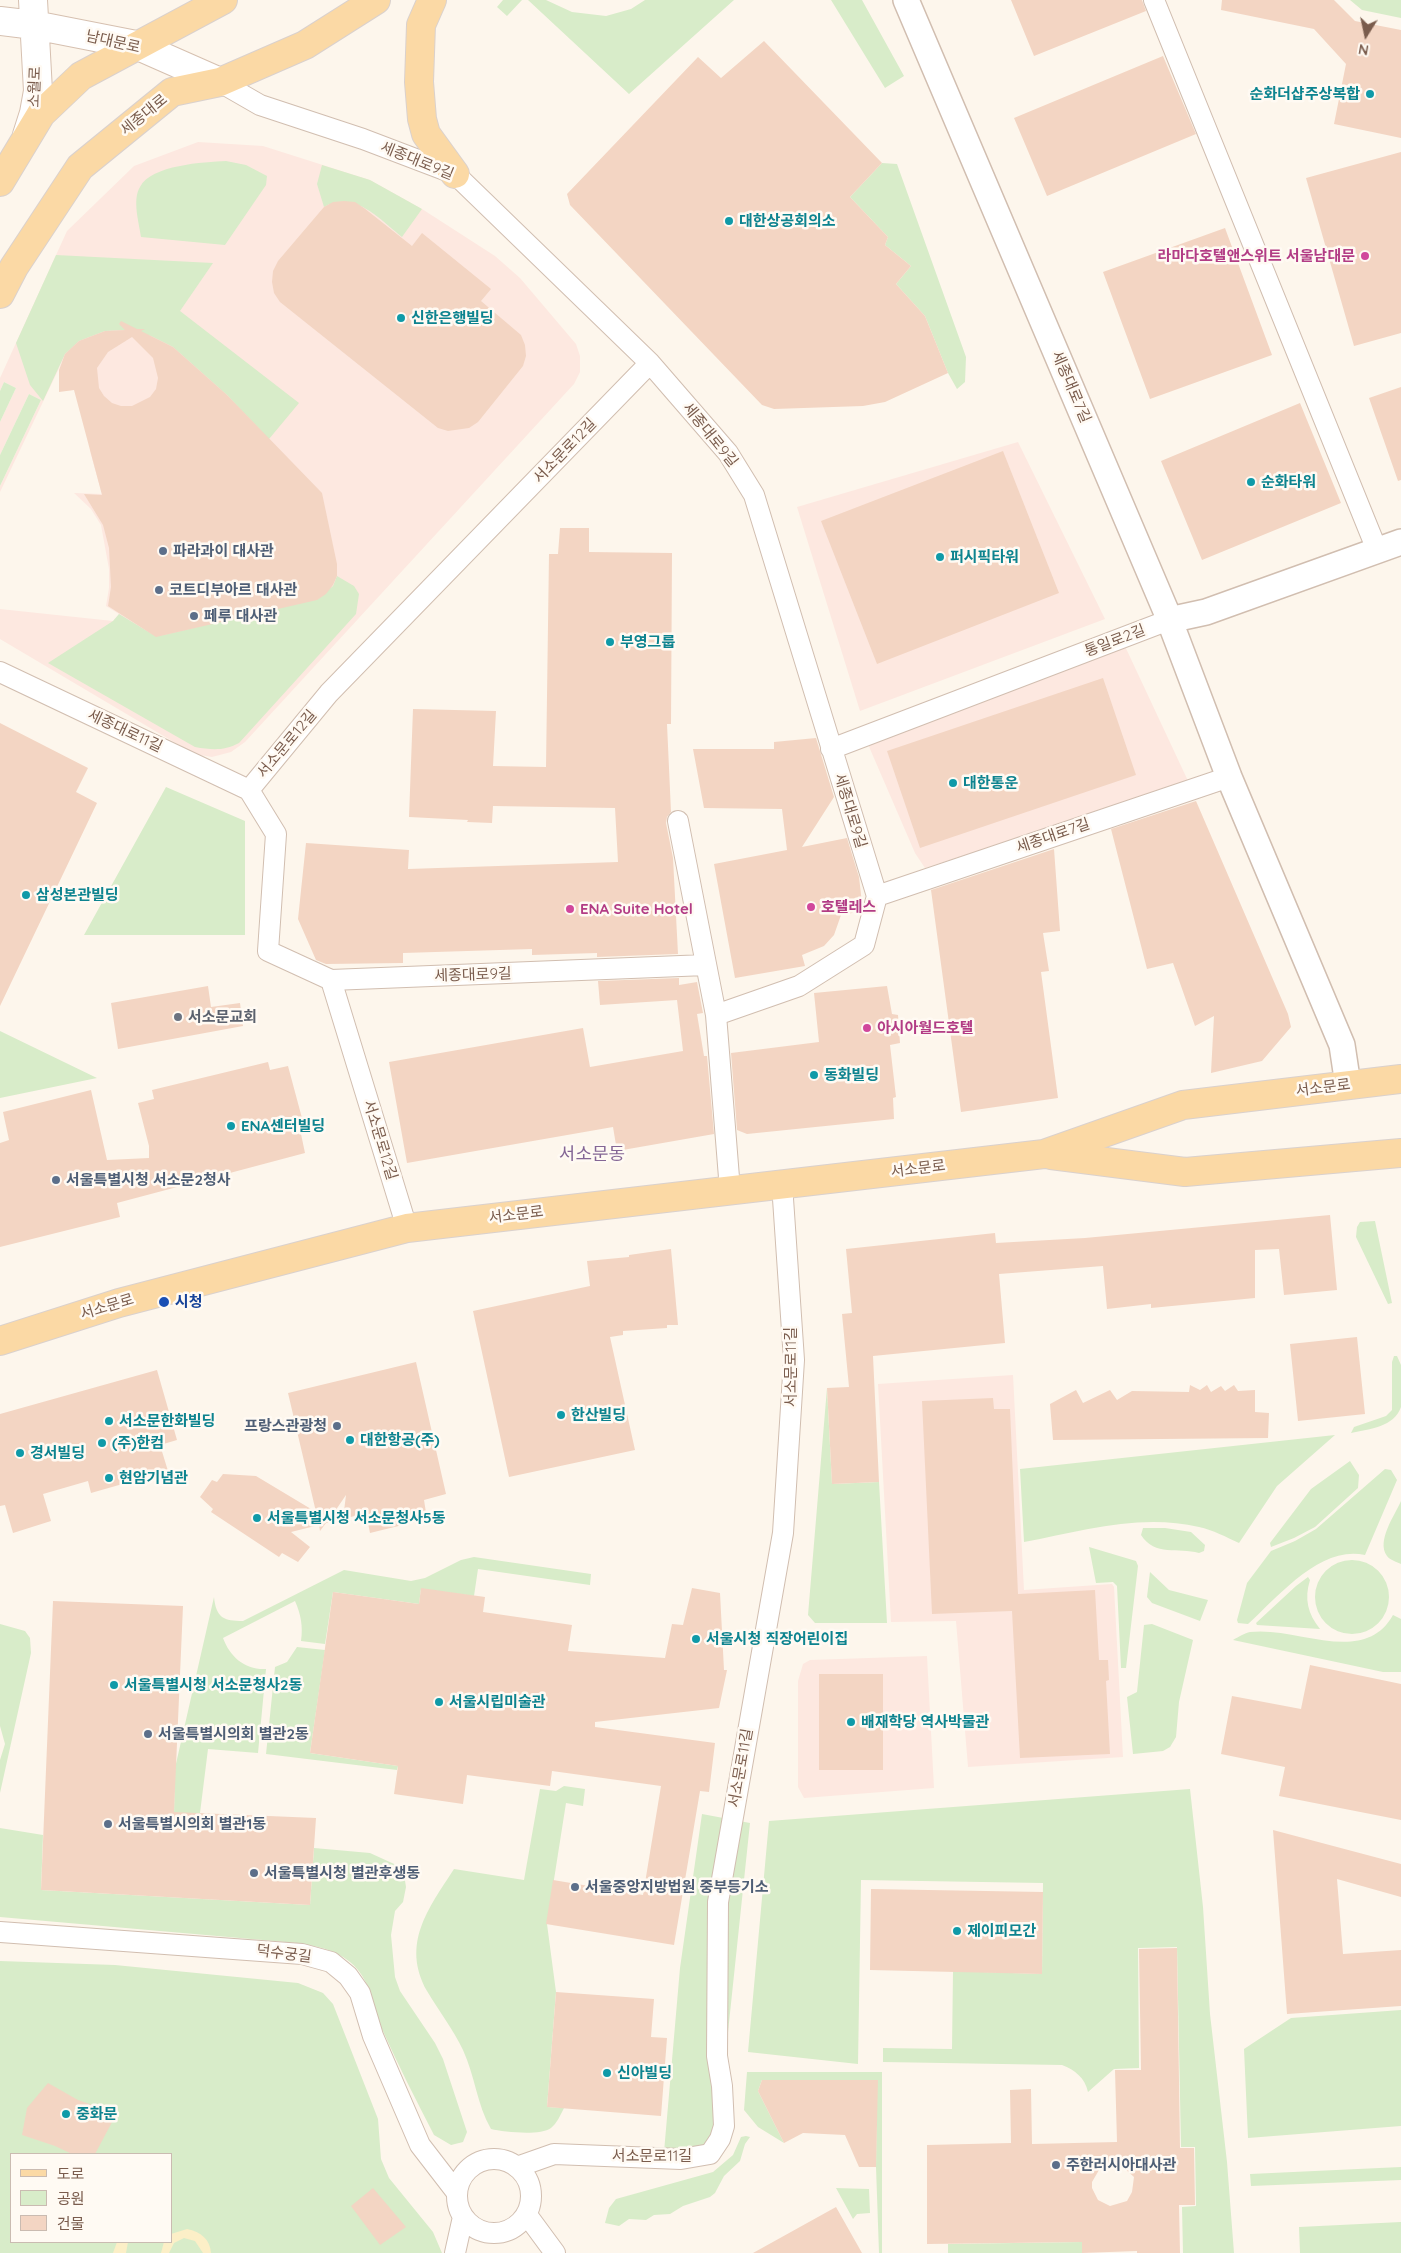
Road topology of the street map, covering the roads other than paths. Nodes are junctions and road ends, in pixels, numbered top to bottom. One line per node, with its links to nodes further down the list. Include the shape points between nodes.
1 (223, 0): 8 (main road)
2 (376, 0): 9 (main road, 세종대로, via 305,45)
3 (432, 0): 11 (main road, via 420,25 422,119 426,134)
4 (906, 0): 17 (street, 세종대로7길)
5 (1154, 0): 16 (street)
6 (34, 13): 7 (main road, 남대문로); 8 (main road, 남대문로); 10 (main road, 소월로, via 38,91)
7 (0, 21)
8 (136, 45): 9 (main road, 남대문로); 10 (main road, via 81,76 41,114)
9 (220, 82): 11 (street, 세종대로9길, via 260,105); 13 (main road, 세종대로, via 172,92 80,167 14,267)
10 (23, 146): 12 (main road)
11 (455, 174): 14 (street, 세종대로9길)
12 (0, 182)
13 (0, 294)
14 (650, 363): 19 (street, 세종대로9길, via 728,453 754,495); 21 (street, 서소문로12길, via 329,693)
15 (1401, 542): 16 (street, 통일로2길)
16 (1377, 550): 17 (street, 통일로2길, via 1206,612)
17 (1169, 620): 19 (street, 통일로2길); 20 (street, 세종대로7길)
18 (0, 672): 21 (street, 세종대로11길)
19 (831, 749): 23 (street, 세종대로9길)
20 (1229, 777): 23 (street, 세종대로7길); 28 (street, 세종대로7길, via 1342,1045)
21 (249, 790): 25 (street, 서소문로12길, via 276,834 268,951)
22 (678, 821): 24 (street)
23 (877, 896): 26 (street, via 864,945 799,986)
24 (706, 965): 25 (street, 세종대로9길); 26 (street)
25 (331, 980): 33 (street, 서소문로12길)
26 (716, 1015): 32 (street)
27 (1401, 1079): 28 (main road, 서소문로)
28 (1348, 1085): 30 (main road, 서소문로, via 1183,1105)
29 (1401, 1153): 30 (main road, 서소문로, via 1185,1172)
30 (1044, 1154): 31 (main road, 서소문로)
31 (782, 1184): 32 (main road, 서소문로); 36 (street, 서소문로11길, via 794,1360 792,1399 783,1533 718,1902 717,2056 724,2126 710,2154 682,2159 554,2154)
32 (730, 1190): 33 (main road, 서소문로)
33 (407, 1228): 34 (main road, 서소문로, via 119,1303)
34 (0, 1341)
35 (0, 1932): 37 (street, 덕수궁길, via 302,1954 331,1962 348,1976 360,1993 373,2036 420,2145)
36 (517, 2167): 37 (street, via 498,2159 478,2163 463,2176); 38 (street, via 530,2189)
37 (457, 2193): 39 (street)
38 (527, 2215): 39 (street, via 511,2230 495,2233 479,2231); 41 (street)
39 (463, 2217): 40 (street)
40 (455, 2253)
41 (555, 2253)

